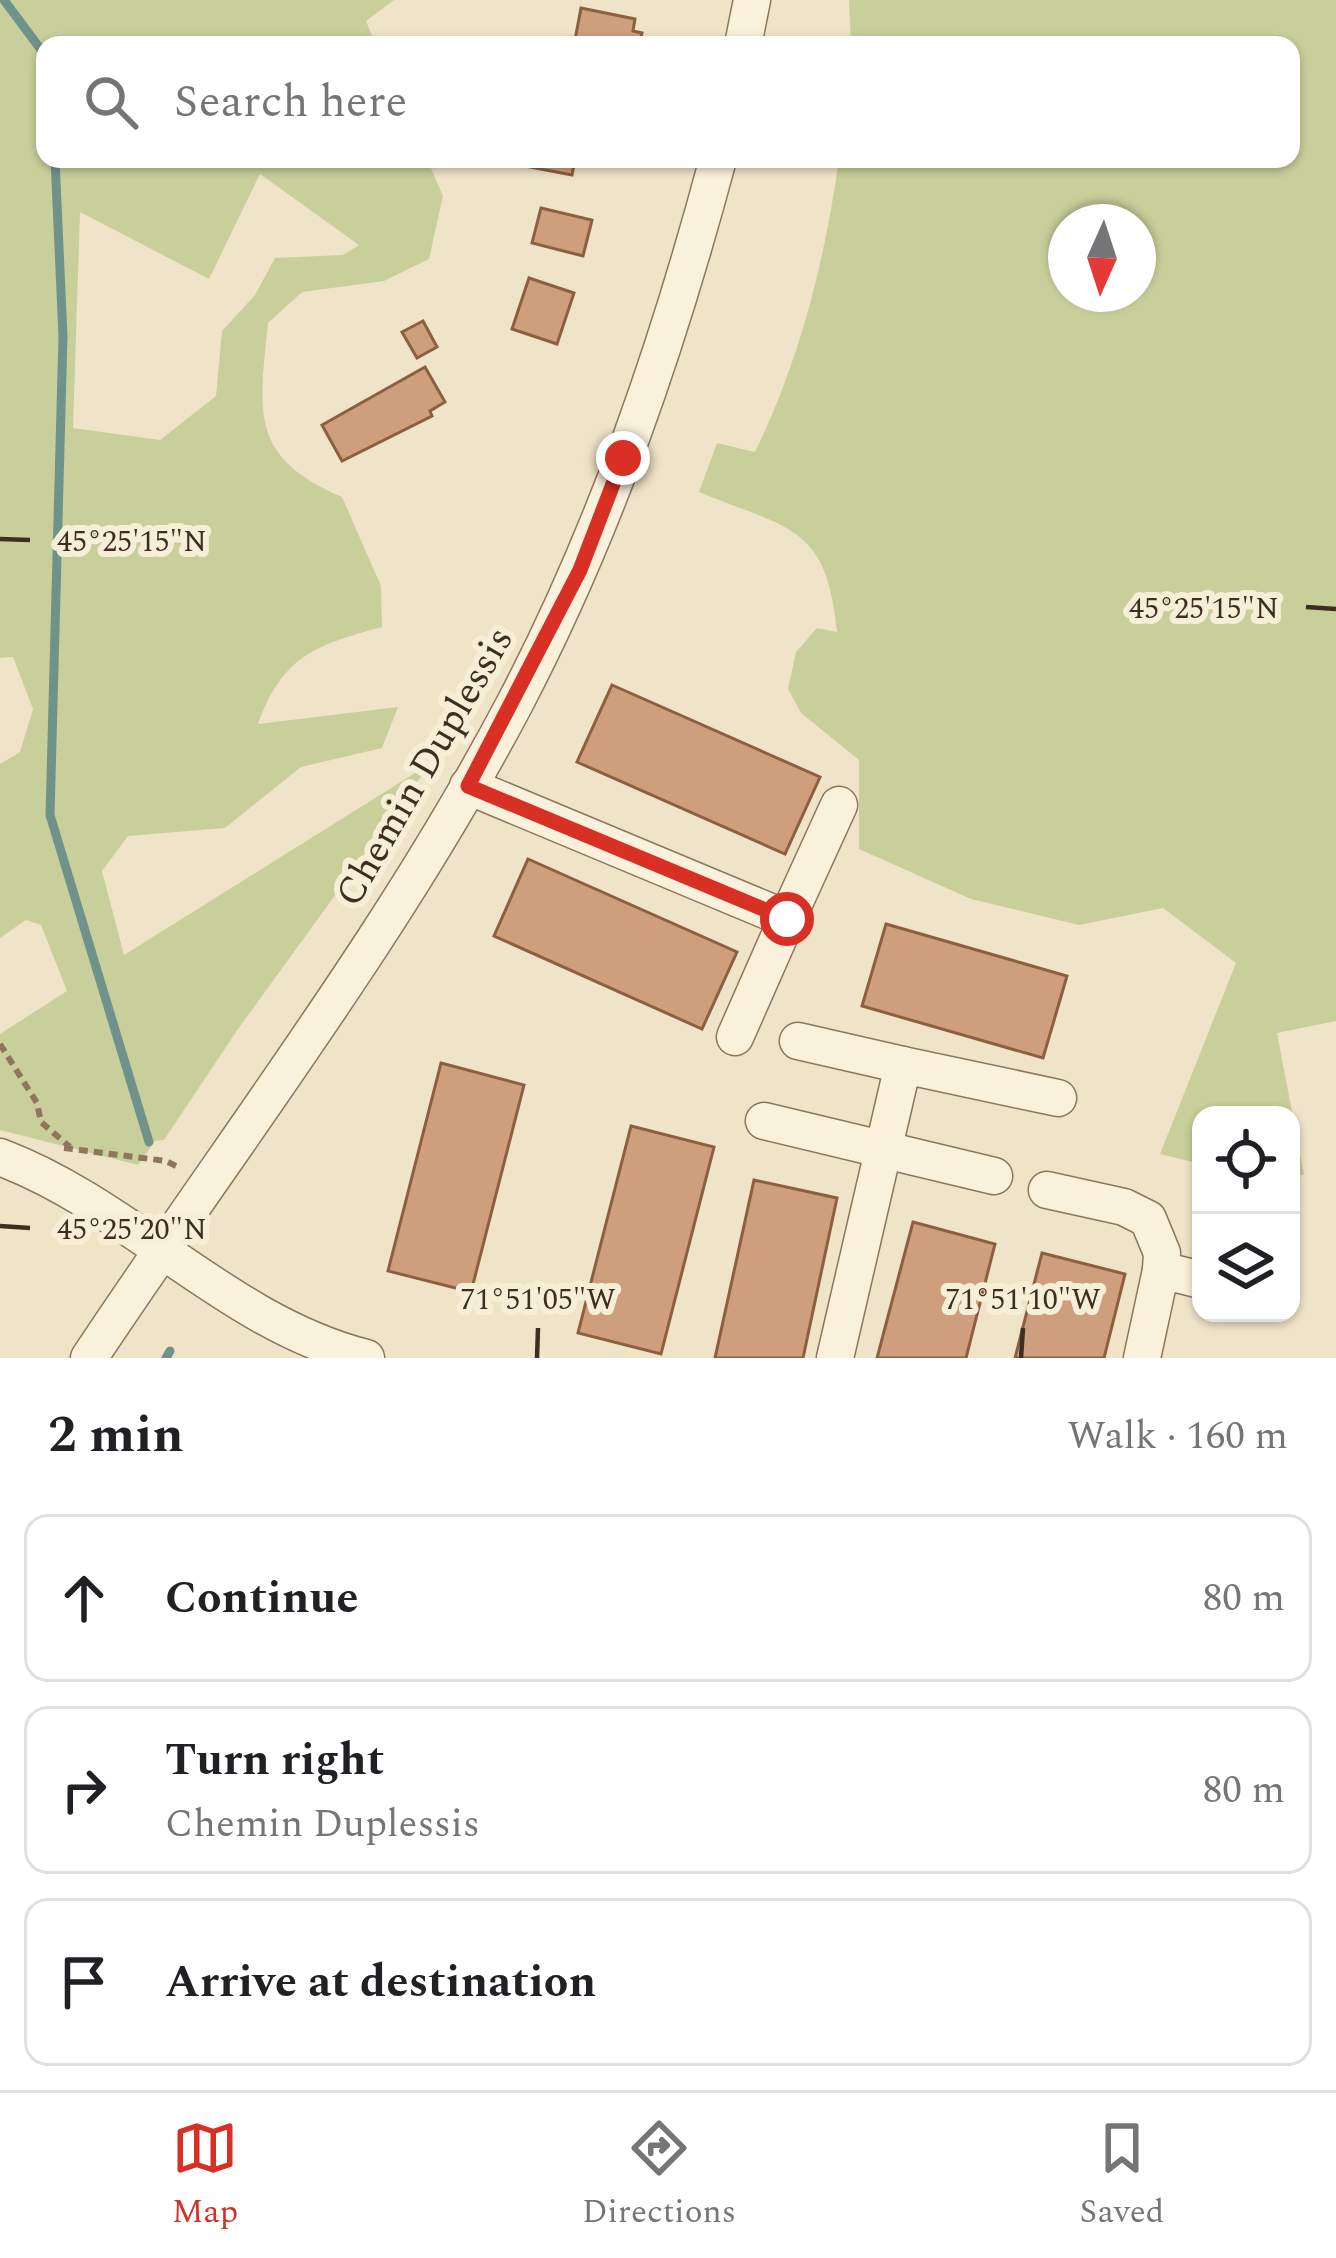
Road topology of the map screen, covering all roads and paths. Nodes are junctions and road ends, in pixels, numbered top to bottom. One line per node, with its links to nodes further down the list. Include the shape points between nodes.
1 (752, 0): 2 (street)
2 (745, 36)
3 (715, 168): 4 (street, Chemin Duplessis, via 661,355 587,551)
4 (468, 786): 6 (street); 18 (street, Chemin Duplessis, via 368,952)
5 (839, 805): 6 (street)
6 (787, 919): 7 (street)
7 (735, 1037)
8 (798, 1042): 10 (street)
9 (0, 1044): 14 (path, via 41,1122)
10 (903, 1065): 11 (street); 15 (street)
11 (1058, 1098)
12 (764, 1121): 15 (street)
13 (46, 1143): 14 (path)
14 (74, 1150): 18 (path, via 166,1161)
15 (883, 1150): 17 (street); 25 (street)
16 (0, 1156): 20 (street, via 86,1196)
17 (994, 1177)
18 (209, 1184): 20 (street, Chemin Duplessis)
19 (1048, 1190): 21 (street, via 1148,1219)
20 (162, 1248): 23 (street, Chemin Duplessis); 24 (street, via 273,1324)
21 (1161, 1270): 22 (street); 26 (street)
22 (1192, 1278)
23 (89, 1358)
24 (366, 1358)
25 (835, 1358)
26 (1142, 1358)

